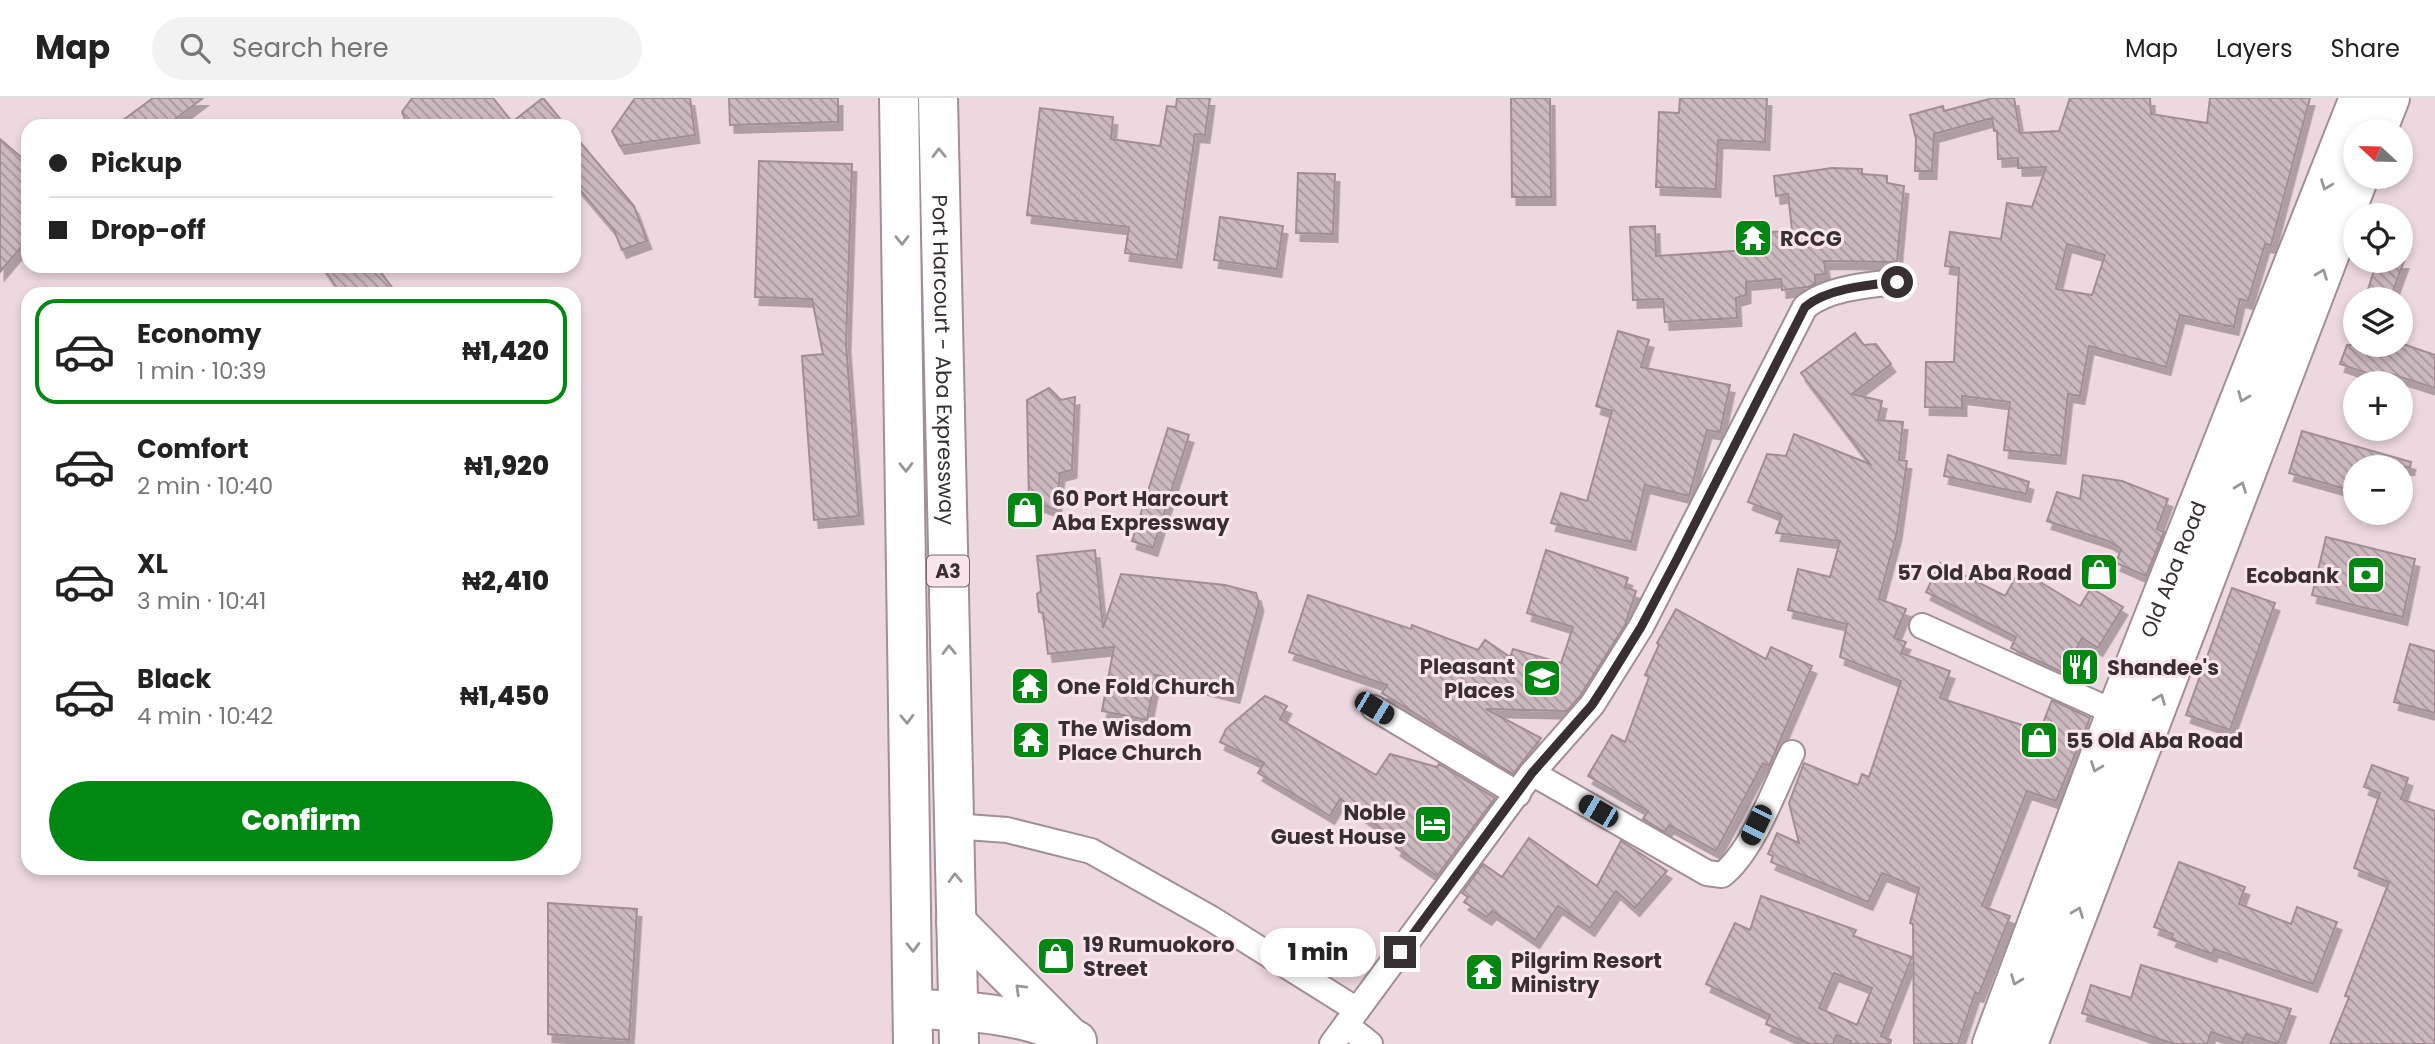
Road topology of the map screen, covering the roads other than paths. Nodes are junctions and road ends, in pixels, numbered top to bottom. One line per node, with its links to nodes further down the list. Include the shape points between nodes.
1 (899, 98): 16 (main road, Port Harcourt - Aba Expressway / A3, one-way to 16)
2 (938, 98): 14 (main road, Port Harcourt - Aba Expressway / A3, one-way to 2)
3 (2359, 98): 10 (main road, Old Aba Road, one-way to 10)
4 (2390, 98): 5 (main road)
5 (2382, 119)
6 (2354, 189): 22 (main road, Old Aba Road, one-way to 6)
7 (1897, 282): 12 (street, via 1812,300 1805,307 1641,627 1592,705)
8 (1922, 626): 10 (street)
9 (1374, 708): 13 (street)
10 (2116, 713): 21 (main road, Old Aba Road, one-way to 21)
11 (1792, 753): 12 (street, via 1744,850 1722,875 1707,873)
12 (1532, 773): 13 (street)
13 (1518, 794): 18 (street)
14 (953, 826): 15 (main road, Port Harcourt - Aba Expressway / A3, one-way to 14); 18 (street, via 1007,830 1091,851 1212,919)
15 (956, 922): 17 (main road, Port Harcourt - Aba Expressway / A3); 19 (main road, one-way to 15)
16 (914, 1026): 17 (main road)
17 (959, 1027): 19 (main road, via 1025,1022)
18 (1345, 1027): 20 (street)
19 (1075, 1040)
20 (1370, 1044)
21 (1992, 1044)
22 (2028, 1044)

